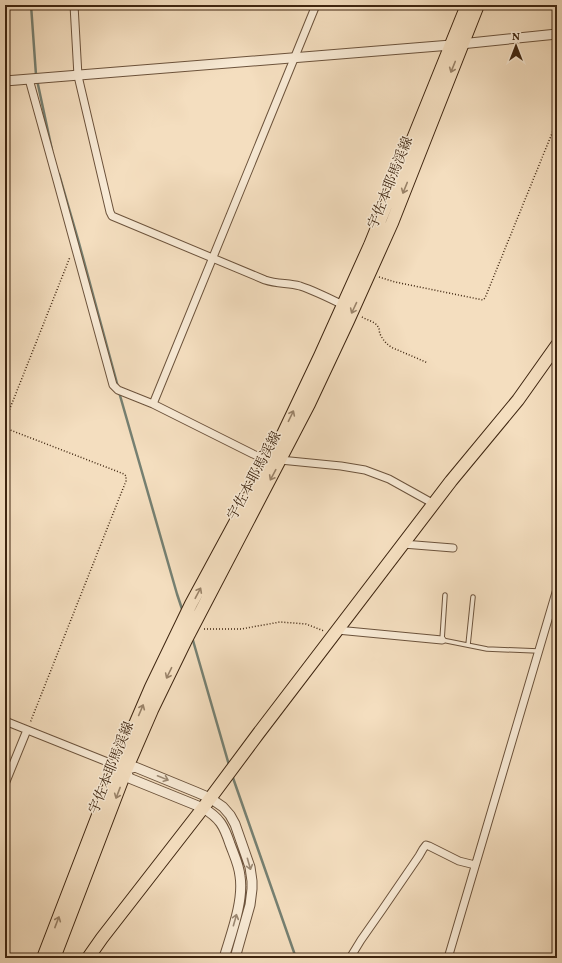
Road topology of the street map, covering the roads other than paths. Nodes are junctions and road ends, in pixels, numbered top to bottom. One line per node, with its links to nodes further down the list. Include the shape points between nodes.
1 (74, 5): 8 (street)
2 (316, 5): 7 (street)
3 (467, 5): 6 (main road, 宇佐本耶馬渓線)
4 (478, 5): 6 (main road, 宇佐本耶馬渓線)
5 (557, 34): 6 (street)
6 (457, 44): 7 (street); 12 (main road, 宇佐本耶馬渓線, via 370,245); 12 (main road, 宇佐本耶馬渓線, one-way to 12, via 392,223 370,273)
7 (295, 58): 8 (street); 11 (street)
8 (78, 76): 9 (street); 11 (street, via 112,216)
9 (29, 79): 10 (street); 14 (street, via 113,385 118,390)
10 (5, 82)
11 (213, 258): 12 (street, via 270,281 306,288); 14 (street)
12 (348, 309): 15 (main road, 宇佐本耶馬渓線, via 310,404)
13 (557, 345): 16 (main road, via 518,400)
14 (153, 404): 15 (street, via 253,454)
15 (275, 459): 16 (street, via 365,470 389,479); 28 (main road, 宇佐本耶馬渓線, one-way to 28); 28 (main road, 宇佐本耶馬渓線, one-way to 15, via 151,687 191,604)
16 (434, 504): 17 (main road)
17 (403, 544): 18 (street); 22 (main road)
18 (453, 548)
19 (557, 589): 25 (street)
20 (445, 595): 23 (lane)
21 (473, 597): 24 (lane)
22 (335, 633): 23 (street); 30 (main road)
23 (442, 640): 24 (lane)
24 (468, 645): 25 (lane, via 487,649)
25 (538, 651): 32 (street)
26 (5, 721): 27 (street)
27 (27, 730): 28 (street); 29 (street)
28 (122, 768): 30 (street, one-way to 30, via 134,767); 31 (street, via 129,778); 33 (main road, 宇佐本耶馬渓線, one-way to 28); 34 (main road, 宇佐本耶馬渓線, one-way to 34)
29 (5, 784)
30 (210, 798): 31 (main road); 37 (street, one-way to 37, via 227,811 235,824 252,876 250,905)
31 (203, 808): 35 (main road); 36 (street, one-way to 31, via 238,907 241,877 224,828 216,817)
32 (475, 865): 38 (street, via 459,861 426,845); 39 (street)
33 (43, 958)
34 (54, 958)
35 (88, 958)
36 (224, 958)
37 (235, 958)
38 (350, 958)
39 (448, 958)

